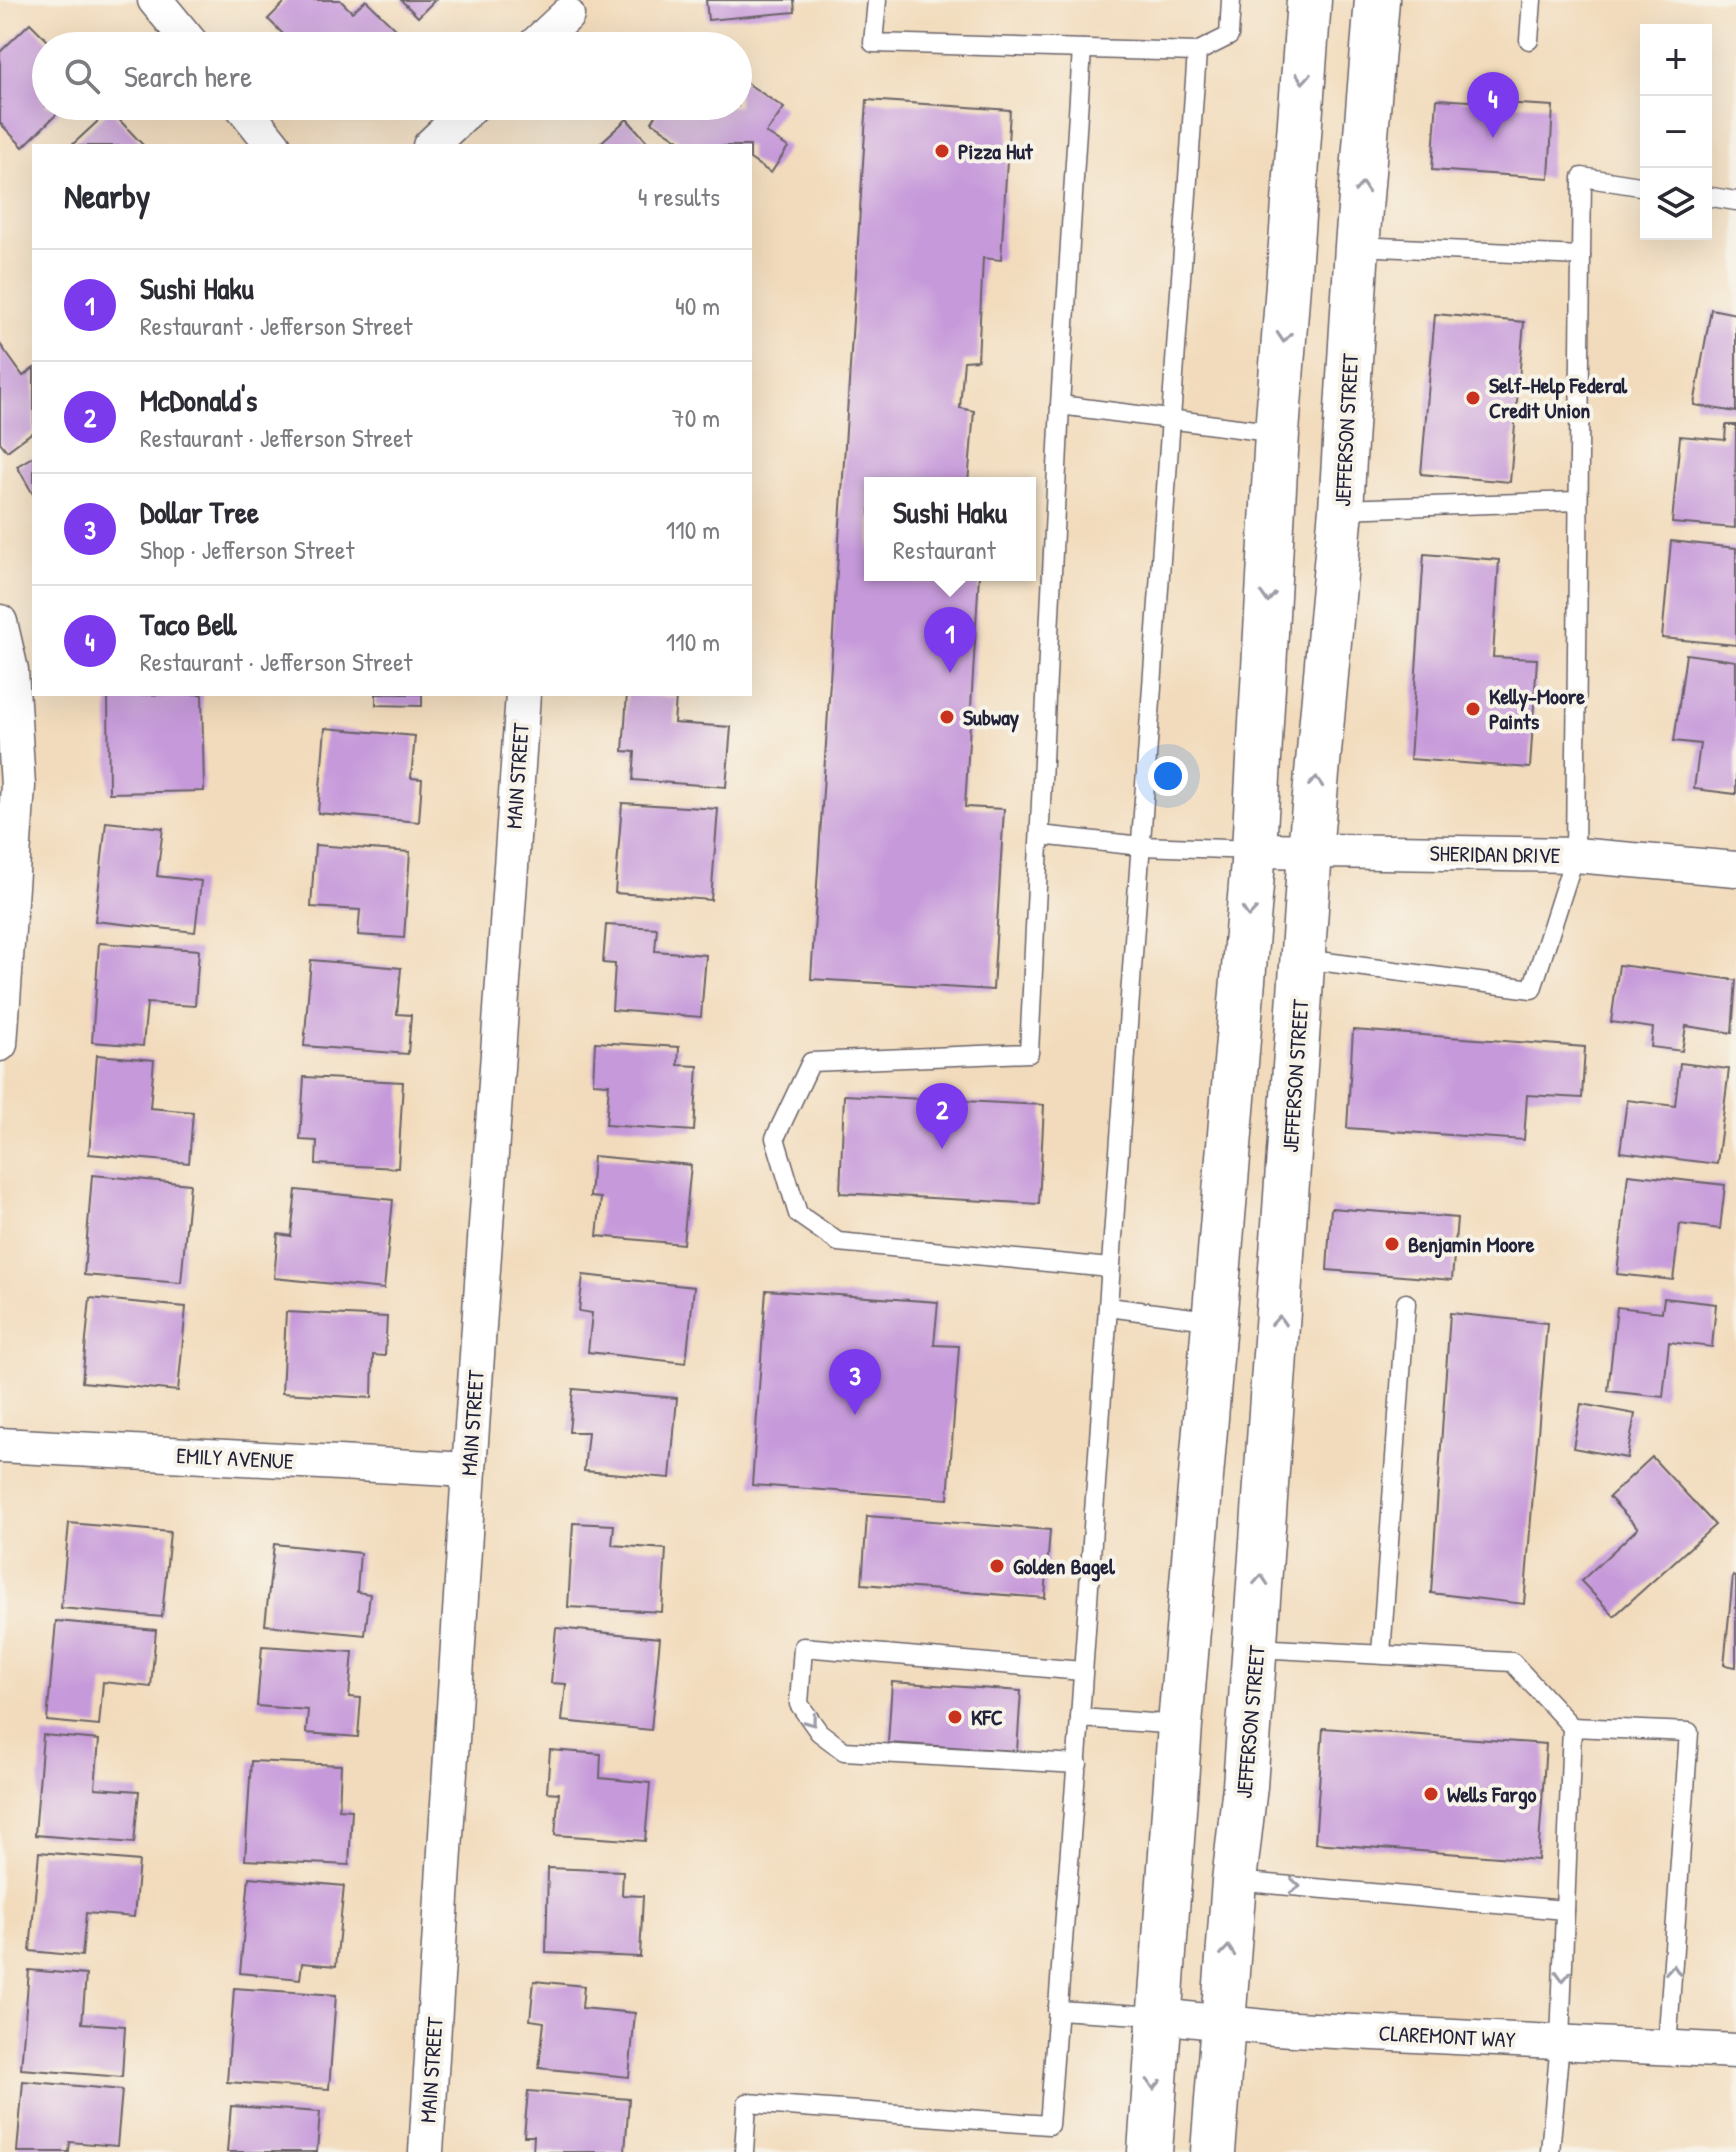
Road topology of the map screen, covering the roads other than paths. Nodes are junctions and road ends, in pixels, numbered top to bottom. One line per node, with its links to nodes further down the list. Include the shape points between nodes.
1 (155, 0): 8 (street)
2 (877, 0): 11 (lane, via 873,43)
3 (1231, 0): 12 (lane, via 1229,36)
4 (1309, 0): 24 (main road, one-way to 24)
5 (1377, 0): 20 (main road, JEFFERSON STREET, one-way to 5)
6 (1532, 0): 10 (lane)
7 (567, 15): 9 (street)
8 (181, 32)
9 (549, 32)
10 (1529, 40)
11 (1082, 49): 12 (lane); 22 (lane)
12 (1197, 52): 23 (lane)
13 (253, 120): 15 (street)
14 (457, 120): 16 (street)
15 (272, 144)
16 (432, 144)
17 (1640, 186): 21 (lane, via 1582,177)
18 (1712, 197): 19 (lane)
19 (1736, 201)
20 (1357, 246): 21 (lane); 26 (main road, JEFFERSON STREET)
21 (1581, 256): 25 (lane)
22 (1060, 405): 23 (lane); 29 (lane)
23 (1171, 418): 24 (lane); 30 (lane)
24 (1277, 433): 31 (main road, one-way to 31)
25 (1578, 501): 26 (lane); 33 (lane)
26 (1341, 509): 32 (main road, JEFFERSON STREET, one-way to 26)
27 (0, 622): 36 (street, via 11,670 18,786)
28 (523, 696): 42 (street, MAIN STREET)
29 (1040, 835): 30 (lane); 37 (lane, via 1029,1053 811,1062 775,1138 798,1214 838,1242)
30 (1141, 846): 31 (lane); 37 (lane)
31 (1254, 850): 32 (street, SHERIDAN DRIVE); 40 (main road, one-way to 40)
32 (1310, 851): 33 (street, SHERIDAN DRIVE); 35 (main road, JEFFERSON STREET)
33 (1575, 855): 34 (street, SHERIDAN DRIVE); 35 (lane, via 1532,989)
34 (1736, 869)
35 (1303, 959): 43 (main road, JEFFERSON STREET, one-way to 35)
36 (0, 1044)
37 (1110, 1268): 39 (lane)
38 (1406, 1303): 44 (lane)
39 (1108, 1307): 40 (lane); 45 (lane)
40 (1216, 1321): 47 (main road)
41 (0, 1445): 42 (street, EMILY AVENUE)
42 (469, 1470): 58 (street, MAIN STREET)
43 (1256, 1648): 44 (lane); 50 (main road, JEFFERSON STREET)
44 (1381, 1654): 48 (lane, via 1512,1662)
45 (1082, 1671): 46 (lane); 49 (lane, one-way to 49, via 803,1647 799,1704 819,1732 844,1751)
46 (1080, 1718): 47 (lane); 49 (lane)
47 (1180, 1725): 53 (main road)
48 (1572, 1727): 51 (lane); 56 (lane, one-way to 48, via 1689,1732)
49 (1078, 1764): 52 (lane)
50 (1234, 1881): 51 (lane, one-way to 51); 54 (main road, JEFFERSON STREET, one-way to 50)
51 (1565, 1910): 55 (lane, one-way to 55)
52 (1057, 2010): 53 (lane); 59 (lane, via 1049,2125 747,2103)
53 (1158, 2016): 54 (street, CLAREMONT WAY); 60 (main road, one-way to 60)
54 (1224, 2022): 55 (street, CLAREMONT WAY); 61 (main road, JEFFERSON STREET)
55 (1560, 2042): 56 (street, CLAREMONT WAY); 62 (lane)
56 (1667, 2048): 57 (street, CLAREMONT WAY)
57 (1736, 2051)
58 (426, 2152)
59 (744, 2152)
60 (1150, 2152)
61 (1213, 2152)
62 (1550, 2152)

